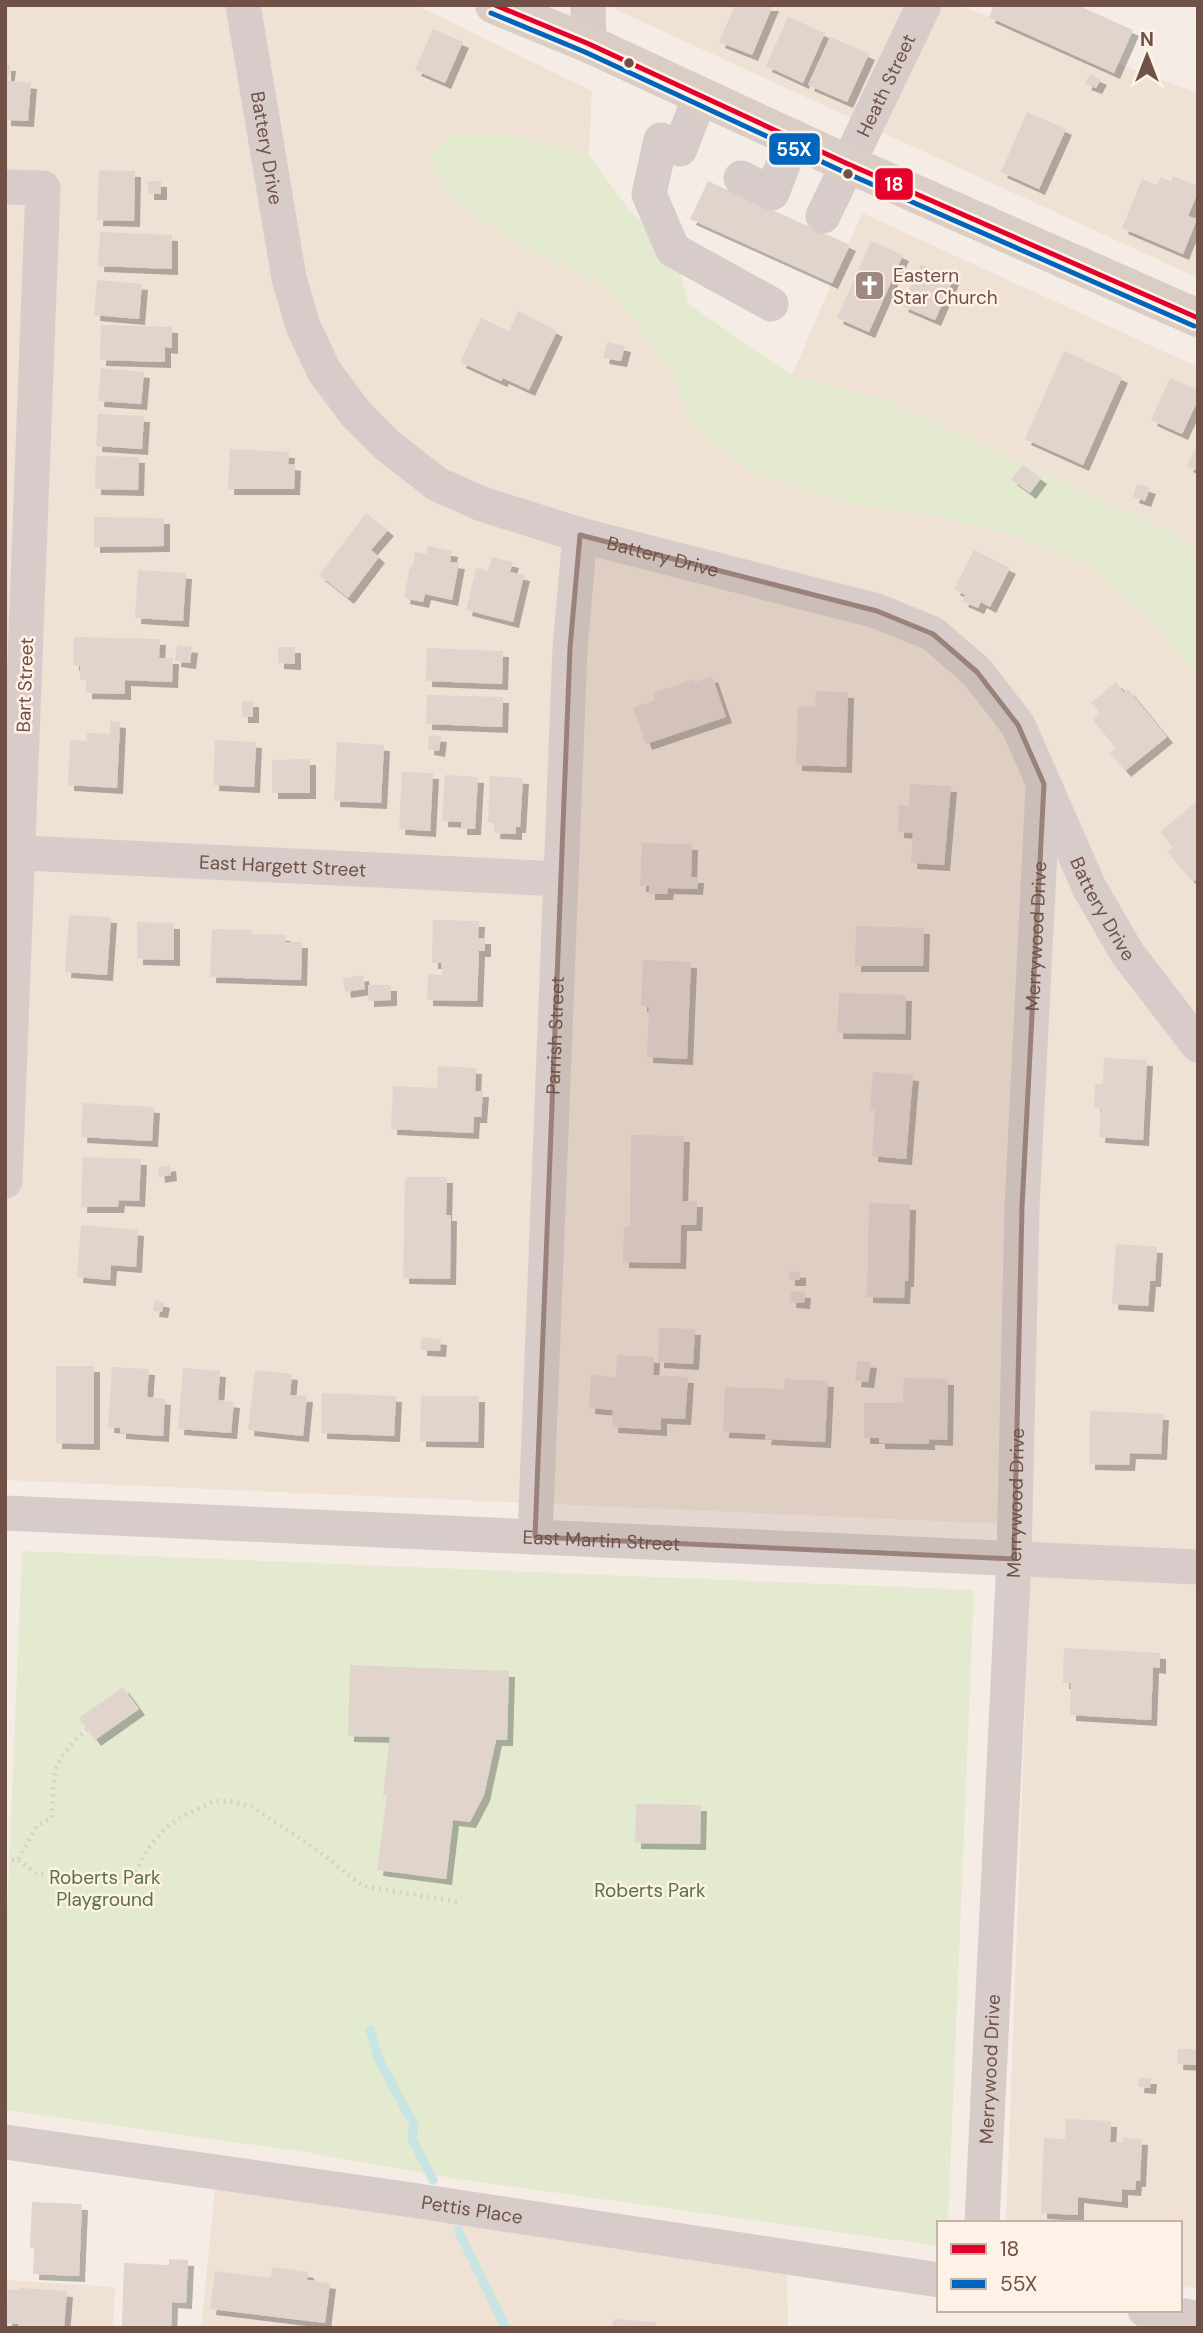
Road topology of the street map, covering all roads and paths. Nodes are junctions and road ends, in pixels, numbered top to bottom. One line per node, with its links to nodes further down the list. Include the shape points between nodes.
1 (243, 5): 15 (street, Battery Drive, via 289,278 303,326 324,371 356,415 437,484 482,504)
2 (494, 5): 6 (main road)
3 (523, 5): 6 (main road)
4 (588, 5): 6 (street)
5 (924, 5): 9 (street, Heath Street)
6 (589, 44): 7 (main road)
7 (700, 96): 8 (main road); 13 (street, via 680,149 662,140 649,194 673,250)
8 (793, 139): 9 (main road); 10 (street, via 772,193)
9 (848, 164): 12 (street, Heath Street); 14 (main road)
10 (741, 178)
11 (5, 187): 17 (street, Bart Street, via 43,188)
12 (822, 216)
13 (771, 304)
14 (1197, 317)
15 (580, 535): 16 (street, Battery Drive, via 877,611 933,634 977,672 1018,724); 18 (street, Parrish Street, via 570,648)
16 (1044, 783): 19 (street, Battery Drive, via 1089,887 1127,953); 23 (street, Merrywood Drive, via 1021,1208)
17 (12, 852): 18 (street, East Hargett Street); 20 (street, Bart Street)
18 (561, 879): 22 (street, Parrish Street)
19 (1198, 1045)
20 (5, 1181)
21 (5, 1513): 22 (street, East Martin Street)
22 (535, 1537): 23 (street, East Martin Street)
23 (1014, 1559): 24 (street, East Martin Street); 30 (street, Merrywood Drive)
24 (1198, 1567)
25 (87, 1729): 27 (path, via 61,1755 54,1773 52,1818 37,1825)
26 (5, 1859): 27 (path)
27 (18, 1860): 28 (path, via 37,1874 133,1878 148,1848 167,1827 214,1801 230,1801 252,1807 281,1825 362,1886)
28 (459, 1902)
29 (5, 2142): 31 (street, Pettis Place)
30 (982, 2221)
31 (937, 2280)
32 (1158, 2312): 33 (street)
33 (1198, 2318)

